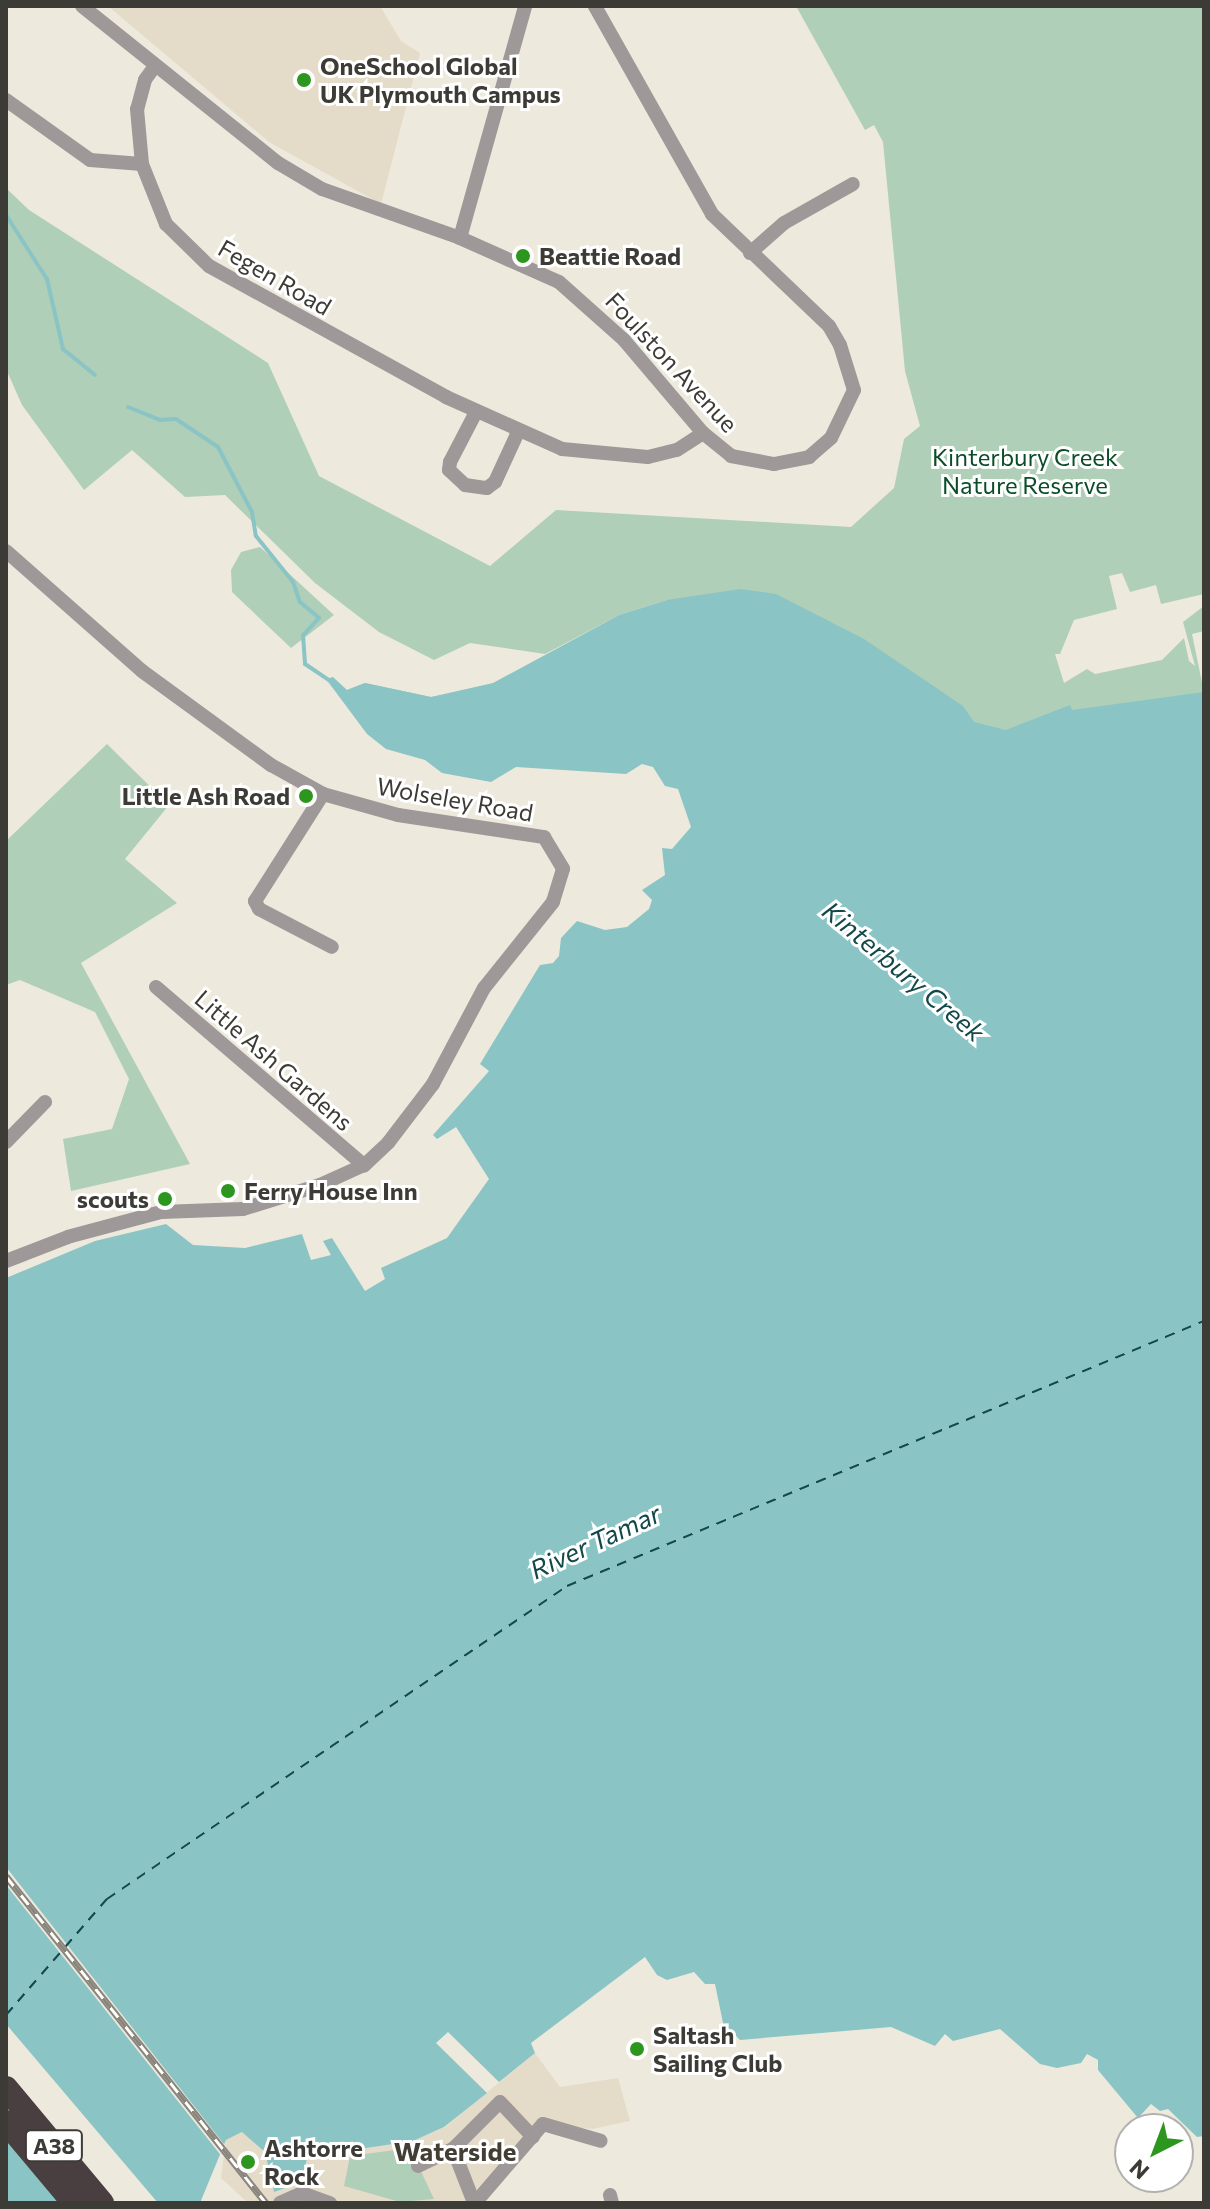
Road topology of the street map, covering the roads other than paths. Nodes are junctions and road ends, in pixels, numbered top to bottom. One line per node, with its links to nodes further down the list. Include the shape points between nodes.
1 (82, 6): 4 (street, Foulston Avenue)
2 (595, 6): 9 (street, Foulston Avenue, via 678,160 712,214)
3 (521, 7): 8 (street)
4 (155, 66): 6 (street, Fegen Road, via 137,109); 8 (street, Foulston Avenue, via 278,163 322,189)
5 (6, 100): 6 (street, via 90,160)
6 (142, 164): 10 (street, Fegen Road, via 166,224 209,266)
7 (853, 184): 9 (street, via 784,223)
8 (460, 238): 12 (street, Foulston Avenue, via 531,266 589,305)
9 (750, 253): 12 (street, Foulston Avenue, via 829,326 854,390 831,438 809,457 774,464 750,461 731,456)
10 (476, 412): 11 (street, Fegen Road); 11 (street, via 450,462 449,470 465,485 487,488 495,482)
11 (518, 432): 12 (street, Fegen Road, via 562,449 648,457 677,450)
12 (703, 433)
13 (6, 551): 14 (street, Wolseley Road, via 182,702 271,765)
14 (323, 794): 15 (street, via 255,901 259,909); 19 (street, Wolseley Road, via 398,815 544,837 563,869 553,902 484,988 433,1084 388,1143)
15 (332, 947)
16 (156, 987): 19 (street, Little Ash Gardens)
17 (45, 1102): 18 (street)
18 (6, 1142)
19 (364, 1165): 20 (street, Wolseley Road, via 243,1209 161,1212 68,1237)
20 (6, 1261)
21 (6, 2088): 28 (highway, A38)
22 (6, 2122): 27 (highway, A38)
23 (533, 2137): 24 (street, via 543,2124); 25 (street, via 500,2102); 31 (street)
24 (601, 2141)
25 (453, 2149): 26 (street); 31 (street)
26 (418, 2166)
27 (74, 2203)
28 (102, 2203)
29 (280, 2203): 30 (street, via 302,2193)
30 (330, 2203)
31 (474, 2203)

